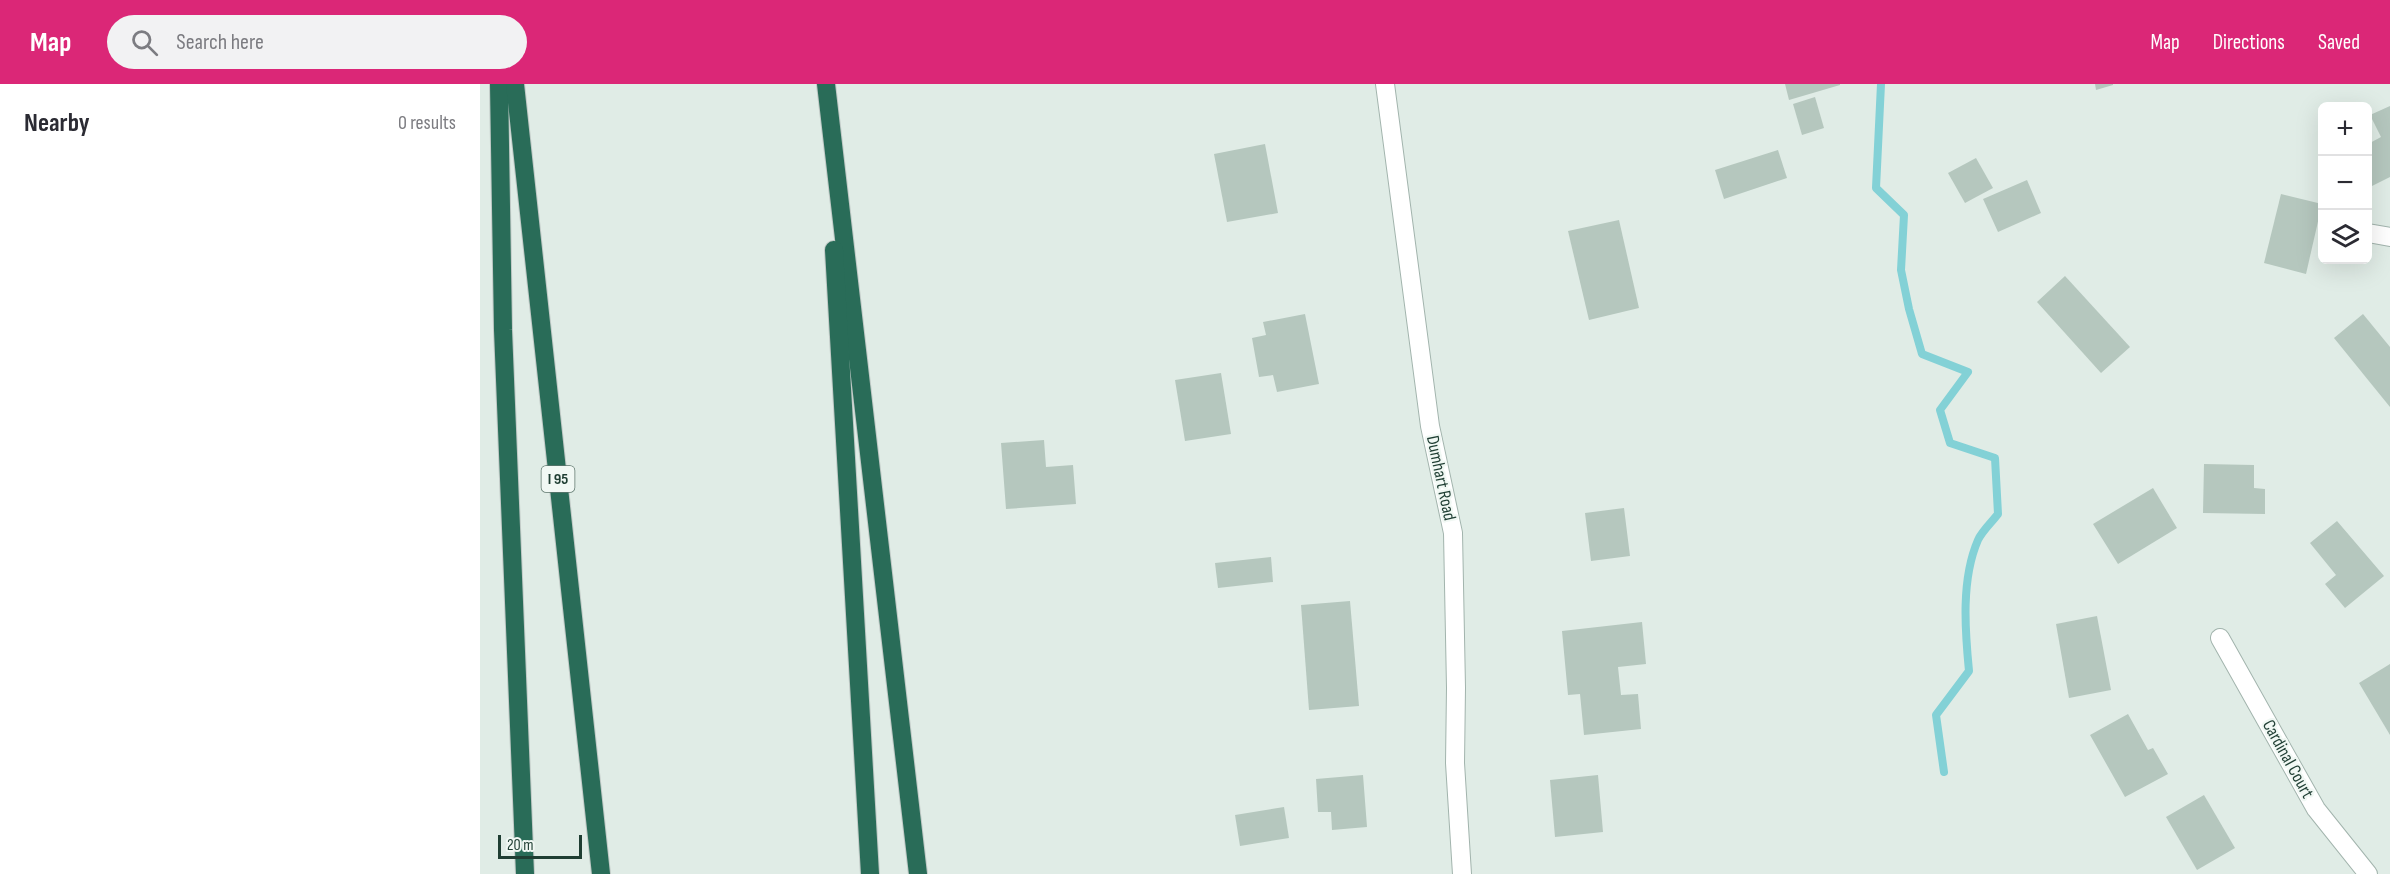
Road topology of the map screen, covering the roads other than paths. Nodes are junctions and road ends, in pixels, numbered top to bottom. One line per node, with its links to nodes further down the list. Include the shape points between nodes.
1 (499, 84): 8 (highway, via 504,341)
2 (515, 84): 9 (highway, I 95)
3 (825, 84): 10 (highway); 11 (highway)
4 (1385, 84): 12 (street, Dumhart Road, via 1430,426 1453,533 1455,763)
5 (2372, 233): 6 (street)
6 (2390, 237)
7 (2220, 638): 13 (street, Cardinal Court, via 2316,809)
8 (525, 874)
9 (601, 874)
10 (870, 874)
11 (918, 874)
12 (1462, 874)
13 (2367, 874)

